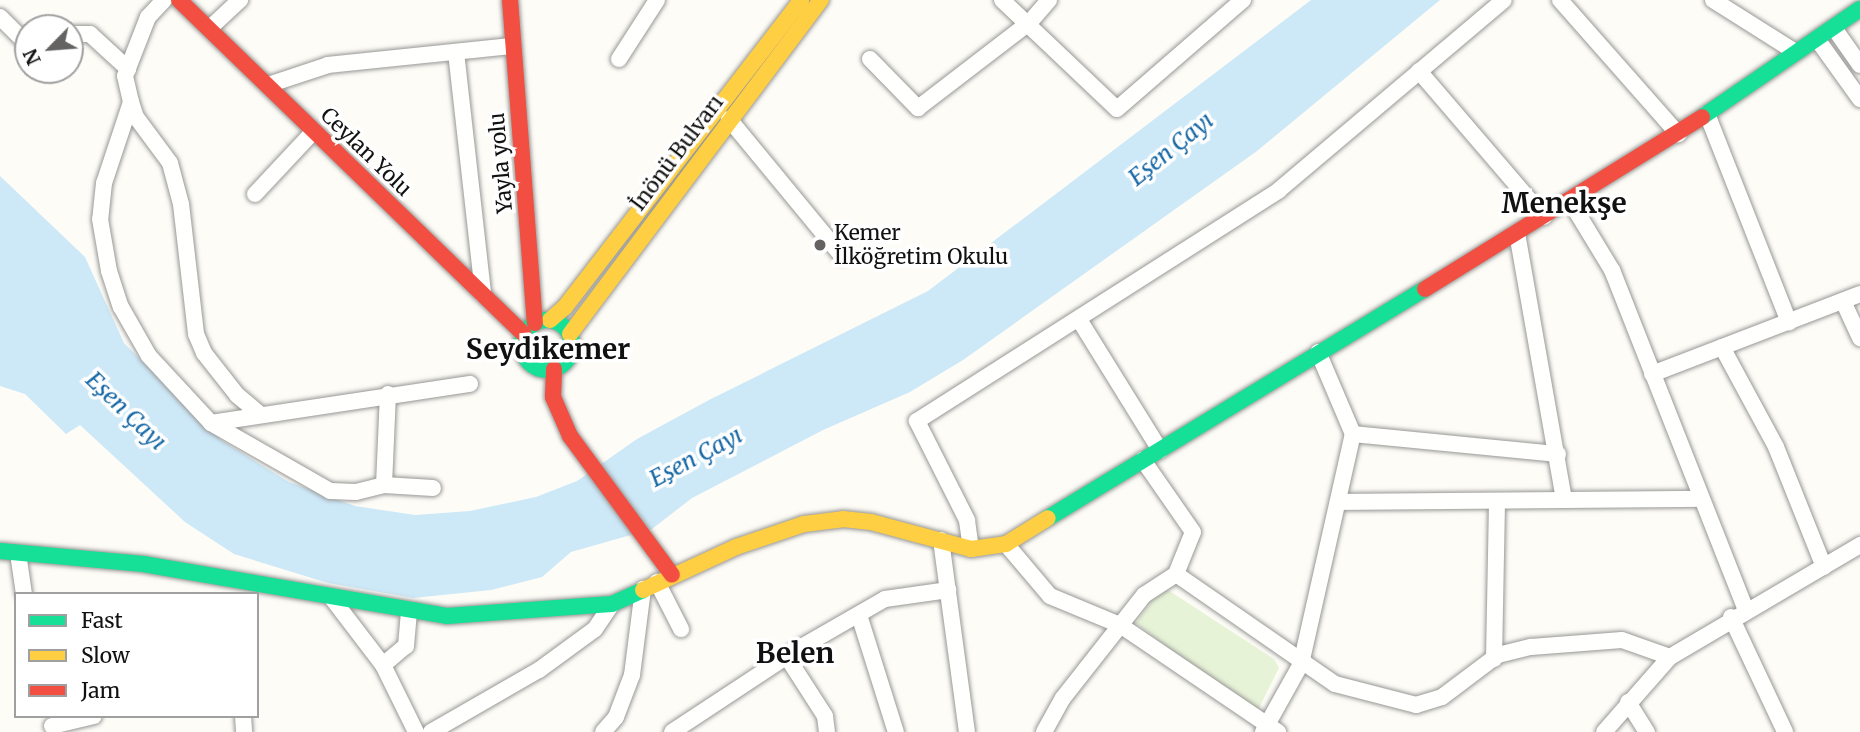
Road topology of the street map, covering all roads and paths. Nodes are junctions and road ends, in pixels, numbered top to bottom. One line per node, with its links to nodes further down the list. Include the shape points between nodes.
1 (164, 0): 29 (street, via 148,17)
2 (179, 0): 18 (street, Ceylan Yolu)
3 (240, 0): 18 (street)
4 (510, 0): 23 (street, Yayla yolu)
5 (657, 0): 26 (street)
6 (801, 0): 34 (street, İnönü Bulvarı)
7 (821, 0): 36 (street, İnönü Bulvarı)
8 (1002, 0): 16 (street)
9 (1049, 0): 16 (street)
10 (1243, 0): 16 (street, via 1117,109)
11 (1504, 0): 30 (street)
12 (1560, 0): 38 (street)
13 (1713, 0): 24 (street)
14 (1860, 9): 19 (street)
15 (0, 17): 20 (street)
16 (1030, 22): 27 (street, via 918,108)
17 (1860, 22): 19 (street)
18 (211, 27): 31 (street, Ceylan Yolu)
19 (1834, 28): 22 (street); 28 (street)
20 (14, 31)
21 (84, 34): 29 (street, via 90,34)
22 (1816, 39): 24 (street); 32 (street)
23 (513, 46): 25 (street); 49 (street, Yayla yolu)
24 (1794, 51): 35 (street)
25 (456, 52): 31 (street, via 328,65); 44 (street)
26 (619, 59)
27 (870, 59)
28 (1860, 65)
29 (128, 69): 33 (street)
30 (1419, 71): 41 (street); 47 (street, via 1279,190)
31 (271, 85): 37 (street, Ceylan Yolu)
32 (1860, 99)
33 (131, 102): 58 (street, via 136,117 170,163 197,334 204,353 237,395); 59 (street, via 104,183 100,219 108,271 121,307 149,356)
34 (715, 108): 36 (street); 49 (street, İnönü Bulvarı, via 565,307)
35 (1707, 114): 38 (street); 48 (street)
36 (729, 119): 43 (street); 50 (street, İnönü Bulvarı)
37 (314, 131): 39 (street); 44 (street, Ceylan Yolu)
38 (1678, 134): 40 (street)
39 (255, 194)
40 (1570, 201): 41 (street); 55 (street, via 1612,270)
41 (1544, 217): 42 (street)
42 (1517, 233): 53 (street); 62 (street)
43 (842, 256)
44 (483, 294): 49 (street, Ceylan Yolu)
45 (1860, 294): 46 (street)
46 (1843, 301): 48 (street); 51 (street)
47 (1080, 321): 61 (street); 73 (street, via 917,421 967,520)
48 (1789, 321): 52 (street)
49 (536, 326): 50 (street); 54 (street, via 522,350 530,363)
50 (570, 334): 54 (street, via 568,359)
51 (1860, 338)
52 (1722, 347): 55 (street); 76 (street, via 1776,447)
53 (1318, 352): 60 (street); 61 (street)
54 (554, 369): 78 (street, via 553,397 570,436 652,546)
55 (1652, 374): 67 (street)
56 (470, 384): 57 (street)
57 (388, 394): 58 (street); 64 (street)
58 (261, 415): 59 (street)
59 (211, 423): 64 (street, via 330,491 356,492)
60 (1353, 434): 62 (street); 69 (street)
61 (1160, 450): 63 (street)
62 (1558, 454): 66 (street)
63 (1143, 460): 71 (street); 77 (street, via 1193,532)
64 (384, 485): 65 (street)
65 (433, 488)
66 (1564, 499): 67 (street); 68 (street)
67 (1700, 499): 85 (street)
68 (1497, 501): 69 (street); 91 (street)
69 (1341, 502): 92 (street)
70 (941, 540): 73 (street); 78 (street, via 872,522 843,519 804,524); 80 (street)
71 (1006, 544): 73 (street); 87 (street, via 1050,596)
72 (1860, 545): 76 (street)
73 (971, 549)
74 (0, 551): 75 (street)
75 (18, 553): 79 (street, via 143,564); 81 (street)
76 (1824, 567): 85 (street)
77 (1176, 574): 87 (street, via 1144,595); 92 (street)
78 (657, 582): 83 (street); 88 (street); 101 (street, via 632,675 616,717)
79 (229, 587): 82 (street)
80 (948, 590): 86 (street, via 885,599); 105 (street)
81 (24, 592)
82 (331, 597): 84 (street); 93 (street)
83 (612, 604): 84 (street, via 447,616); 97 (street, via 595,629)
84 (409, 612): 93 (street, via 406,646)
85 (1739, 614): 90 (street); 109 (street)
86 (859, 615): 89 (street); 104 (street)
87 (1120, 625): 98 (street); 106 (street, via 1063,698)
88 (681, 629)
89 (787, 657): 102 (street); 103 (street, via 825,716)
90 (1670, 657): 91 (street, via 1622,640 1531,647); 94 (street)
91 (1494, 659): 92 (street, via 1442,697 1416,705 1335,684)
92 (1301, 664): 98 (street)
93 (383, 665): 99 (street)
94 (1628, 702): 107 (street); 108 (street)
95 (85, 718): 96 (street)
96 (52, 725)
97 (457, 725): 100 (street)
98 (1270, 730)
99 (416, 732)
100 (431, 732)
101 (603, 732)
102 (672, 732)
103 (827, 732)
104 (896, 732)
105 (967, 732)
106 (1044, 732)
107 (1604, 732)
108 (1647, 732)
109 (1785, 732)

